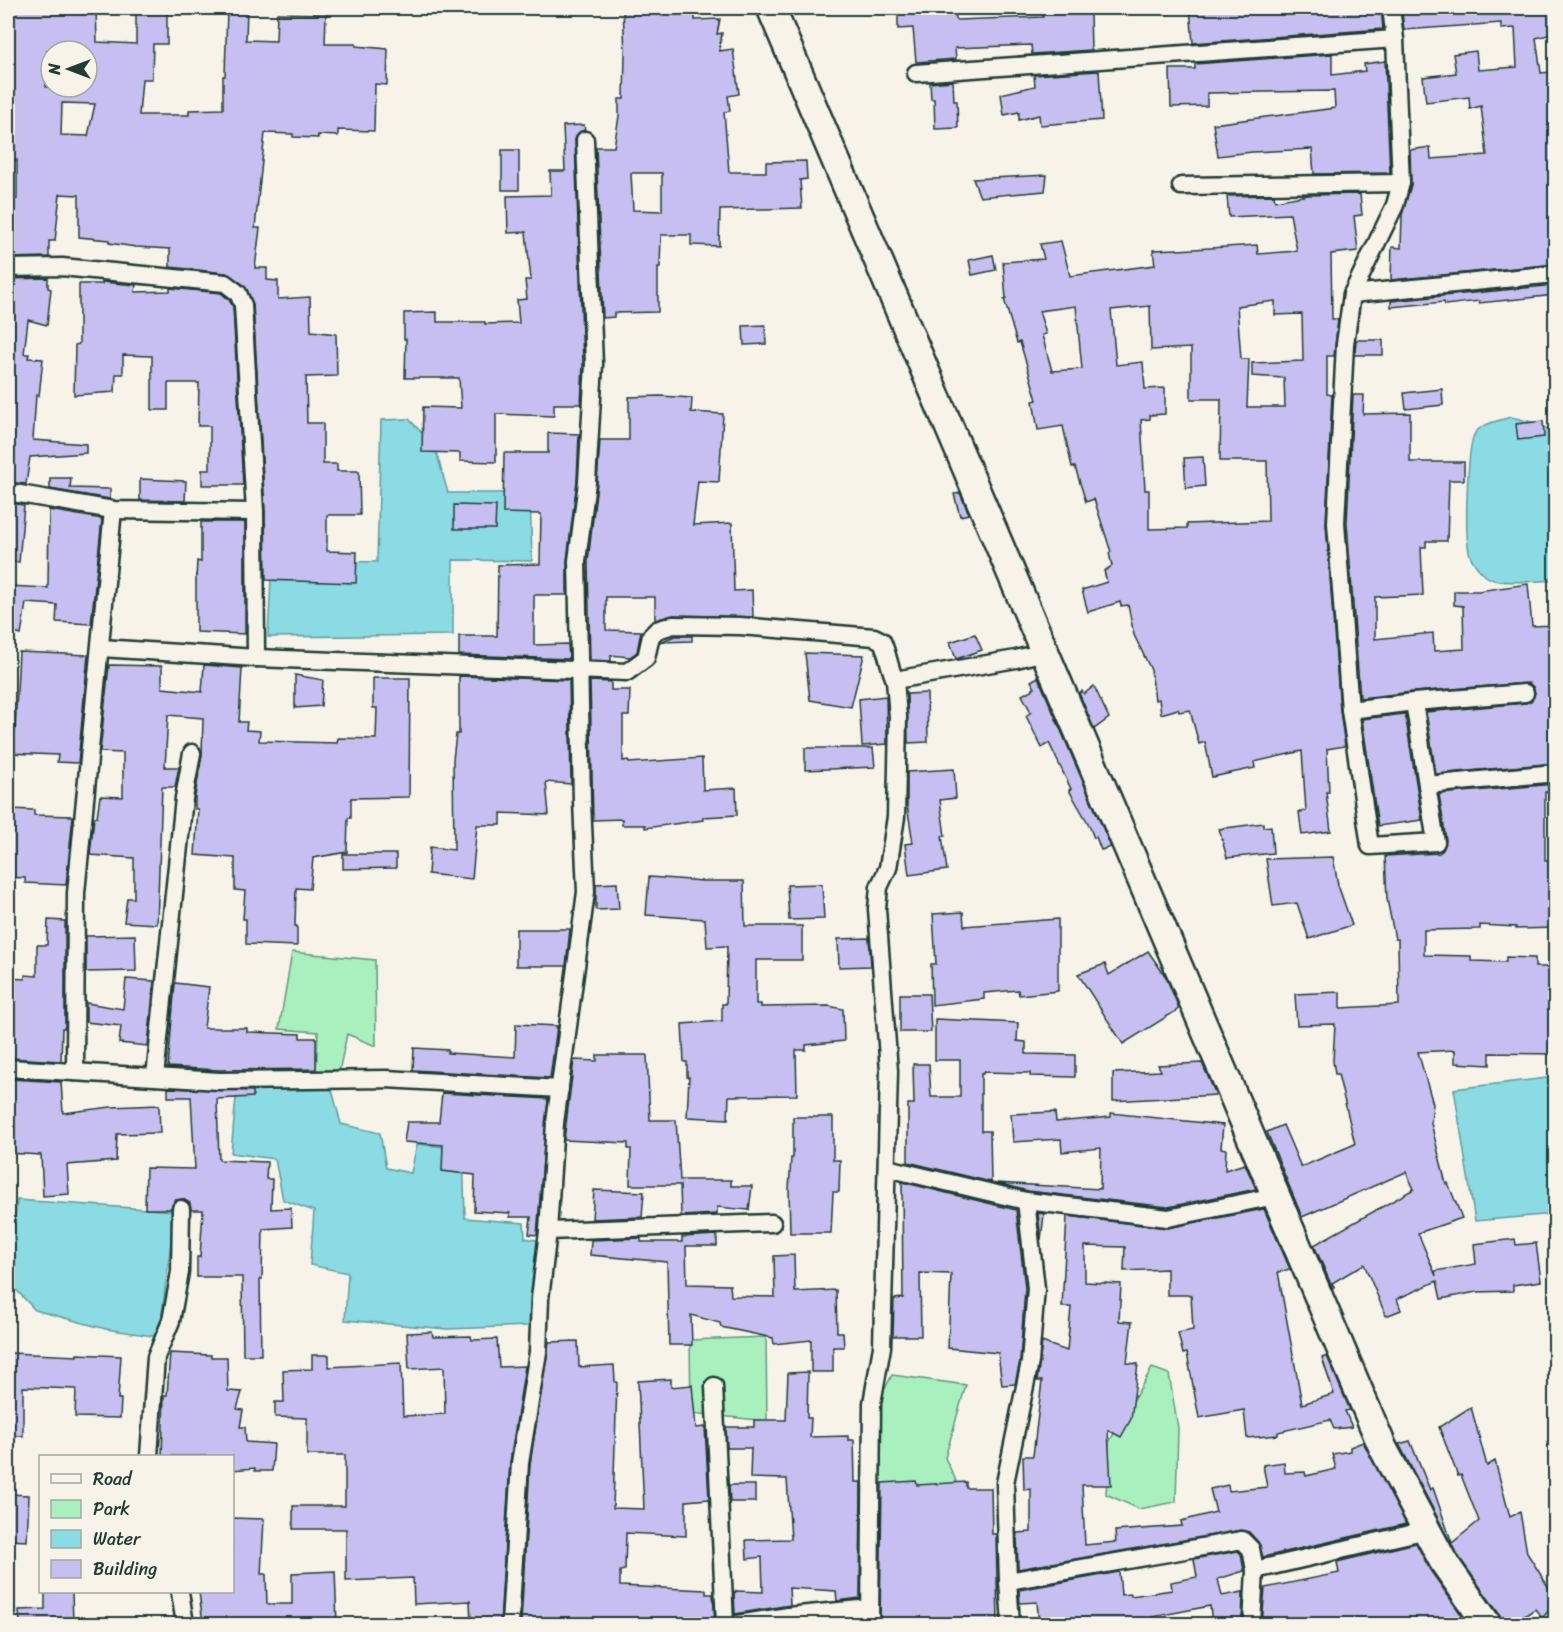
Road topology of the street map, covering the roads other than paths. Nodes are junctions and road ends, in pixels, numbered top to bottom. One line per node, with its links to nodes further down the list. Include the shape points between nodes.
1 (771, 8): 15 (main road)
2 (1391, 8): 3 (street)
3 (1395, 39): 4 (street); 6 (street)
4 (916, 73)
5 (585, 140): 17 (street, via 594,364 587,482 577,561)
6 (1401, 183): 7 (street); 10 (street, via 1395,205)
7 (1181, 186)
8 (8, 268): 13 (street, via 62,267 225,283 238,293 243,305)
9 (1556, 274): 10 (street)
10 (1352, 294): 21 (street, via 1345,344 1336,523)
11 (8, 492): 12 (street)
12 (113, 510): 13 (street); 14 (street)
13 (255, 512): 16 (street)
14 (101, 648): 16 (street); 26 (street, via 76,893)
15 (1044, 652): 18 (street); 30 (main road)
16 (256, 657): 17 (street)
17 (580, 669): 18 (street, via 627,672 646,657 651,636 673,625 740,626 874,637 882,641 887,651); 28 (street, via 586,892)
18 (895, 680): 29 (street, via 896,817 888,868 879,887 876,909 889,1071)
19 (1525, 693): 20 (street)
20 (1414, 702): 21 (street); 24 (street)
21 (1350, 710): 24 (street, via 1370,846 1436,842)
22 (192, 753): 27 (street)
23 (1556, 773): 24 (street)
24 (1427, 785)
25 (8, 1068): 26 (street)
26 (75, 1072): 27 (street)
27 (155, 1077): 28 (street, via 219,1081 386,1079)
28 (560, 1089): 34 (street)
29 (887, 1168): 31 (street); 41 (street, via 882,1347 872,1403)
30 (1275, 1196): 31 (street, via 1168,1218); 37 (main road, via 1383,1448)
31 (1026, 1201): 39 (street, via 1036,1288 1030,1362 1005,1483)
32 (181, 1209): 36 (street, via 180,1272 171,1321 156,1357)
33 (772, 1223): 34 (street)
34 (548, 1231): 43 (street, via 538,1352 520,1463)
35 (714, 1386): 44 (street)
36 (149, 1455)
37 (1426, 1530): 38 (street); 48 (main road, via 1443,1562)
38 (1255, 1570): 39 (street, via 1251,1549 1242,1540); 47 (street)
39 (1008, 1581): 46 (street)
40 (180, 1593): 42 (street)
41 (870, 1616): 45 (street, via 789,1616)
42 (185, 1624)
43 (510, 1624)
44 (725, 1624)
45 (738, 1624)
46 (1011, 1624)
47 (1252, 1624)
48 (1487, 1624)

